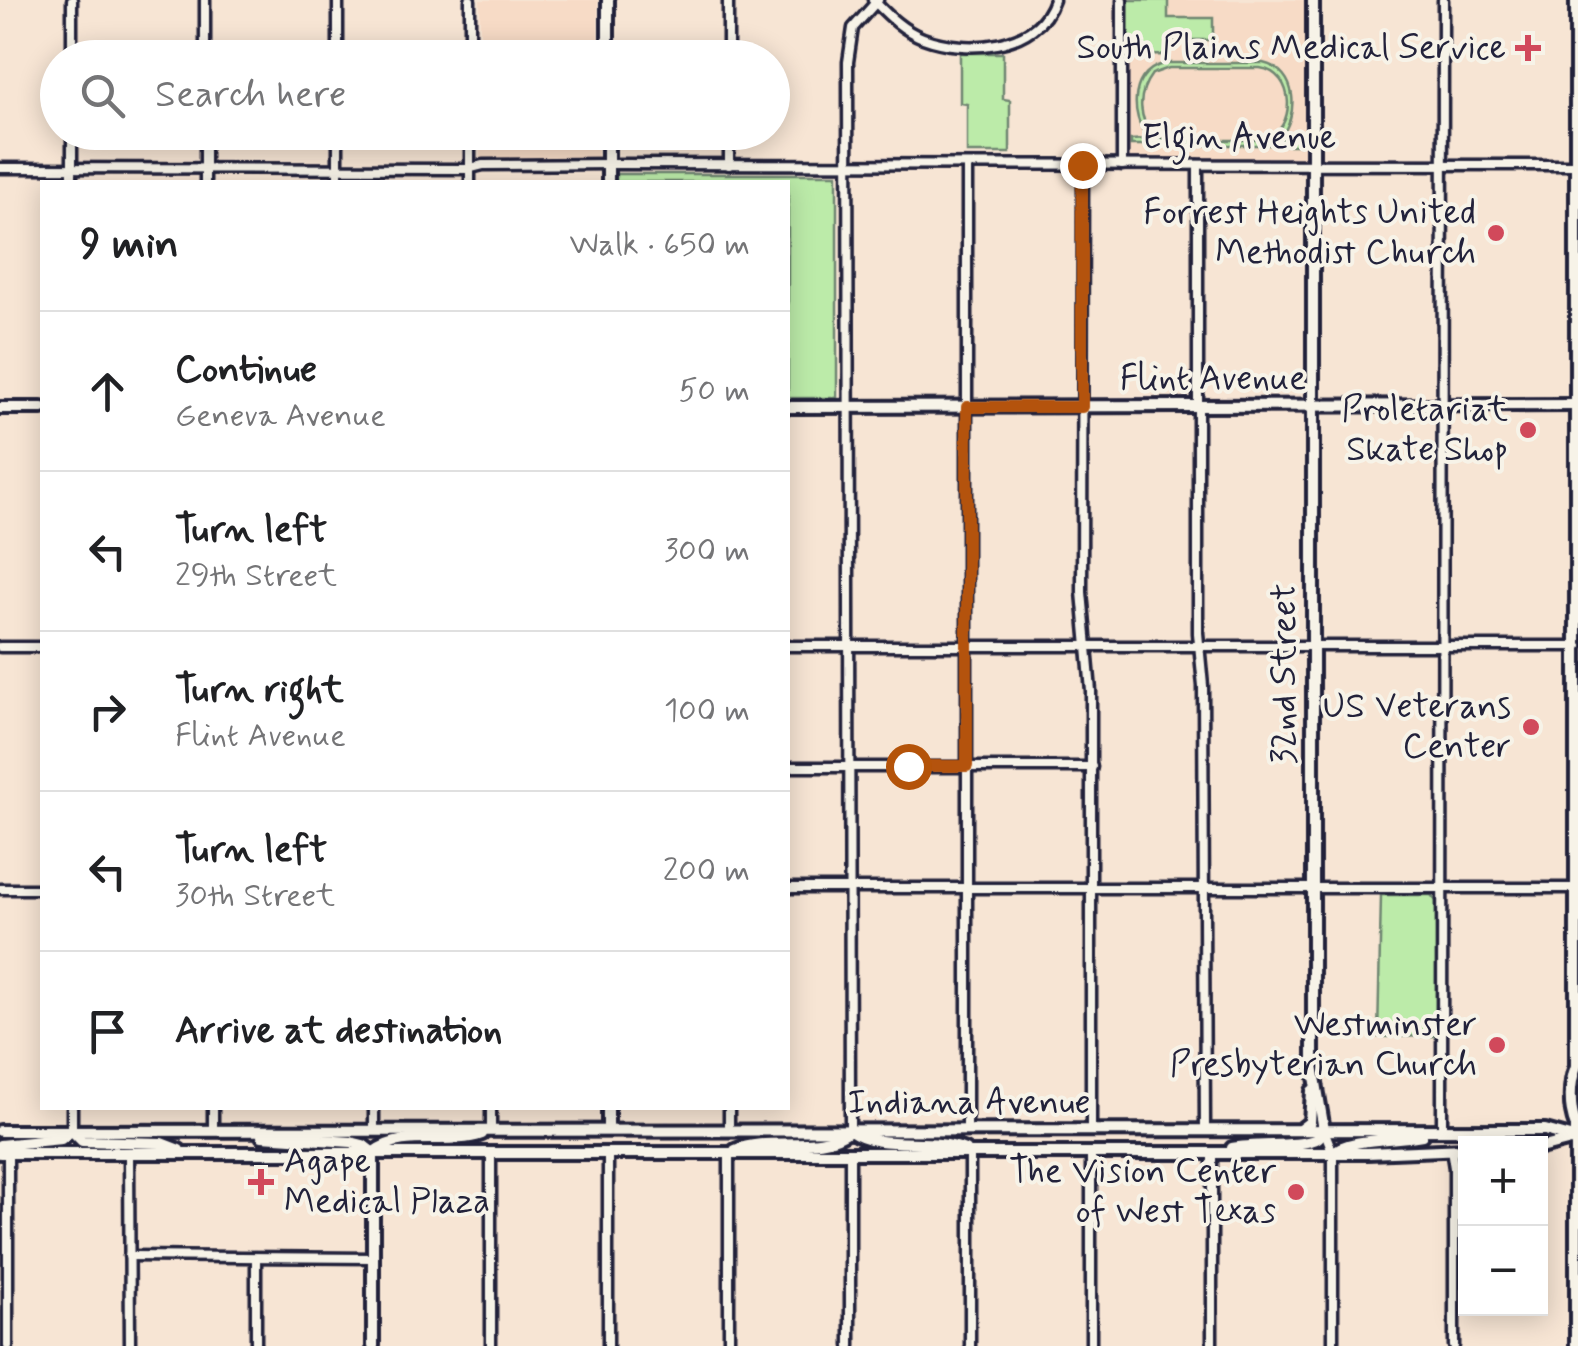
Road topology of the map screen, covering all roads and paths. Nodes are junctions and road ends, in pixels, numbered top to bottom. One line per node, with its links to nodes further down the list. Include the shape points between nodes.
1 (72, 0): 13 (street)
2 (205, 0): 14 (street)
3 (338, 0): 15 (street)
4 (470, 0): 16 (street)
5 (608, 0): 17 (main road)
6 (728, 0): 18 (street)
7 (1054, 0): 12 (street, via 1023,37 993,44 922,38)
8 (1122, 0): 30 (street)
9 (1313, 0): 33 (main road, 32nd Street)
10 (1443, 0): 34 (street)
11 (1576, 0): 32 (main road)
12 (875, 1): 27 (street, via 849,43)
13 (72, 40)
14 (205, 40)
15 (338, 40)
16 (470, 40)
17 (608, 40)
18 (728, 40)
19 (72, 150): 37 (street)
20 (205, 150): 38 (street)
21 (338, 150): 39 (street)
22 (470, 150): 35 (street)
23 (608, 150): 25 (main road)
24 (729, 150): 26 (street)
25 (608, 164): 26 (street, Elgin Avenue); 35 (street, Elgin Avenue); 44 (main road)
26 (729, 165): 27 (street, Elgin Avenue)
27 (848, 165): 28 (street, Elgin Avenue); 49 (street)
28 (967, 165): 29 (street, Elgin Avenue); 50 (street)
29 (1082, 165): 30 (street, Elgin Avenue); 51 (street)
30 (1122, 165): 31 (street, Elgin Avenue)
31 (1198, 165): 33 (street, Elgin Avenue); 47 (street)
32 (1577, 165): 34 (street, Elgin Avenue); 46 (main road)
33 (1313, 166): 34 (street, Elgin Avenue); 52 (main road, 32nd Street)
34 (1443, 166): 45 (street)
35 (470, 167): 39 (street, Elgin Avenue); 43 (street)
36 (0, 168): 37 (street, Elgin Avenue)
37 (72, 168): 38 (street, Elgin Avenue); 40 (street)
38 (205, 168): 39 (street, Elgin Avenue); 41 (street)
39 (338, 169): 42 (street)
40 (72, 180)
41 (205, 180)
42 (338, 180)
43 (470, 180)
44 (608, 180)
45 (1442, 405): 46 (main road, Flint Avenue); 52 (main road, Flint Avenue); 61 (street)
46 (1577, 405): 62 (main road)
47 (1198, 406): 51 (main road, Flint Avenue); 52 (main road, Flint Avenue); 60 (street)
48 (790, 407): 49 (main road, Flint Avenue)
49 (849, 407): 50 (main road, Flint Avenue); 57 (street)
50 (967, 407): 51 (main road, Flint Avenue); 58 (street)
51 (1082, 407): 59 (street)
52 (1313, 407): 64 (main road, 32nd Street)
53 (0, 408): 54 (main road)
54 (40, 408)
55 (40, 646): 63 (street)
56 (790, 646): 57 (street)
57 (849, 646): 58 (street); 65 (street)
58 (967, 646): 59 (street); 66 (street)
59 (1087, 646): 60 (street); 68 (street)
60 (1199, 646): 64 (street); 73 (street)
61 (1442, 646): 62 (street); 64 (street); 75 (street)
62 (1577, 646): 76 (main road)
63 (0, 647)
64 (1313, 647): 74 (main road, 32nd Street)
65 (849, 766): 66 (street); 67 (street); 70 (street)
66 (967, 766): 68 (street); 71 (street)
67 (790, 767)
68 (1092, 768): 72 (street)
69 (790, 888): 70 (street)
70 (849, 888): 71 (street); 94 (street)
71 (967, 888): 72 (street); 95 (street)
72 (1091, 888): 73 (street); 96 (street)
73 (1203, 888): 74 (street); 97 (street)
74 (1313, 888): 75 (street); 79 (main road, 32nd Street)
75 (1442, 888): 76 (street); 100 (street)
76 (1577, 888): 80 (main road)
77 (0, 889): 78 (street)
78 (40, 889)
79 (1313, 1065): 98 (main road, via 1311,1119); 99 (main road, 32nd Street)
80 (1577, 1069): 87 (main road)
81 (72, 1110): 88 (street)
82 (213, 1110): 89 (street)
83 (374, 1110): 90 (street)
84 (491, 1110): 91 (street)
85 (608, 1110): 92 (main road)
86 (729, 1110): 93 (street)
87 (1577, 1124): 102 (main road)
88 (72, 1130): 89 (main road, Indiana Avenue); 101 (main road, Indiana Avenue); 106 (main road, via 61,1140); 108 (main road, via 82,1141 160,1143)
89 (213, 1130): 90 (main road, Indiana Avenue); 109 (main road, via 351,1142)
90 (374, 1130): 91 (main road, Indiana Avenue)
91 (491, 1130): 92 (main road, Indiana Avenue); 109 (main road, via 466,1139 384,1144)
92 (608, 1130): 93 (main road, Indiana Avenue)
93 (729, 1130): 94 (main road, Indiana Avenue)
94 (850, 1130): 95 (main road, Indiana Avenue); 112 (main road, via 840,1138 765,1143); 114 (main road, via 863,1140 948,1143)
95 (967, 1130): 96 (main road, Indiana Avenue)
96 (1092, 1130): 97 (main road, Indiana Avenue)
97 (1204, 1130): 98 (main road, Indiana Avenue)
98 (1299, 1130): 99 (main road, Indiana Avenue)
99 (1324, 1130): 100 (main road, Indiana Avenue); 116 (main road, via 1307,1142); 117 (street, 32nd Street)
100 (1442, 1130): 102 (main road, Indiana Avenue, via 1545,1130); 117 (main road, via 1346,1143)
101 (1, 1131)
102 (1577, 1139): 103 (main road); 134 (main road)
103 (1548, 1146)
104 (1451, 1149): 105 (main road, Indiana Avenue); 117 (main road, Indiana Avenue); 133 (street)
105 (1458, 1149)
106 (3, 1150): 107 (main road, Indiana Avenue); 121 (street)
107 (129, 1153): 108 (main road, Indiana Avenue); 118 (street)
108 (186, 1153): 109 (main road, Indiana Avenue)
109 (373, 1153): 110 (main road, Indiana Avenue); 120 (main road)
110 (490, 1153): 111 (main road, Indiana Avenue); 125 (street)
111 (608, 1153): 112 (main road, Indiana Avenue); 126 (street)
112 (729, 1153): 113 (main road, Indiana Avenue); 127 (street)
113 (850, 1153): 114 (main road, Indiana Avenue); 128 (street)
114 (970, 1153): 115 (main road, Indiana Avenue); 129 (street)
115 (1091, 1153): 116 (main road, Indiana Avenue); 130 (street)
116 (1212, 1153): 117 (main road, Indiana Avenue); 131 (street)
117 (1333, 1153): 132 (street, 32nd Street)
118 (130, 1256): 119 (street); 122 (street)
119 (256, 1258): 120 (street); 123 (street)
120 (373, 1258): 124 (main road)
121 (8, 1346)
122 (130, 1346)
123 (256, 1346)
124 (373, 1346)
125 (491, 1346)
126 (608, 1346)
127 (729, 1346)
128 (850, 1346)
129 (970, 1346)
130 (1091, 1346)
131 (1212, 1346)
132 (1333, 1346)
133 (1454, 1346)
134 (1576, 1346)

